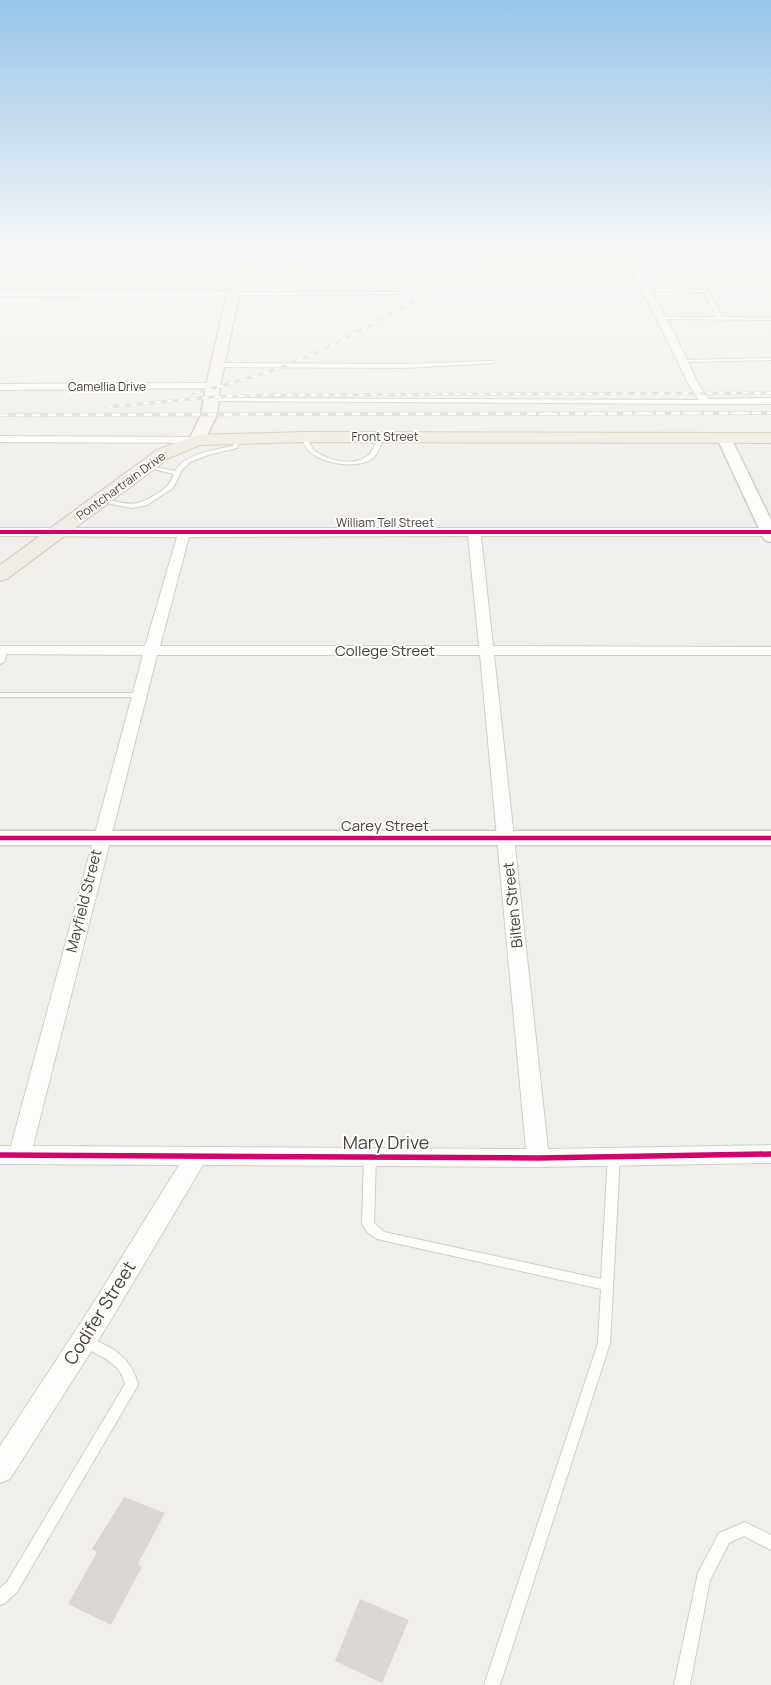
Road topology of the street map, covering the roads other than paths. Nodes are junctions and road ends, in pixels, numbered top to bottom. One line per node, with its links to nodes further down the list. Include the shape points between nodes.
1 (225, 333): 6 (main road)
2 (668, 333): 4 (street)
3 (771, 359): 4 (lane)
4 (682, 361): 9 (street)
5 (492, 362): 6 (lane, via 386,366)
6 (219, 365): 8 (main road)
7 (0, 387): 8 (street, Camellia Drive)
8 (212, 393): 9 (lane); 17 (main road, via 209,415)
9 (706, 402): 10 (street)
10 (771, 402)
11 (305, 437): 12 (main road, Front Street); 13 (main road, Front Street); 13 (lane, via 310,450 335,463 366,459 374,453)
12 (239, 438): 17 (main road, Front Street); 19 (lane, via 237,447 188,461)
13 (381, 438): 14 (main road, Front Street)
14 (724, 438): 15 (main road, Front Street); 25 (street)
15 (771, 438)
16 (0, 439): 17 (street, Front Street)
17 (197, 440): 18 (main road, Pontchartrain Drive, via 163,454)
18 (147, 466): 19 (lane); 20 (main road, Pontchartrain Drive)
19 (177, 473): 20 (lane, via 171,487 145,504 132,506)
20 (101, 500): 21 (main road, Pontchartrain Drive)
21 (58, 531): 22 (street, William Tell Street); 24 (street, William Tell Street); 26 (main road, Pontchartrain Drive)
22 (0, 532)
23 (474, 532): 24 (street, William Tell Street); 25 (street, William Tell Street); 29 (street, Bilten Street)
24 (184, 533): 27 (street, Mayfield Street)
25 (770, 533)
26 (0, 575)
27 (150, 651): 29 (street, College Street); 30 (street, College Street); 32 (street, Mayfield Street)
28 (771, 651): 29 (street, College Street)
29 (485, 652): 35 (street, Bilten Street)
30 (2, 654)
31 (0, 695): 32 (lane)
32 (138, 695): 34 (street, Mayfield Street)
33 (0, 838): 34 (street, Carey Street)
34 (100, 838): 35 (street, Carey Street); 37 (street, Mayfield Street)
35 (507, 838): 36 (street, Carey Street); 42 (street, Bilten Street)
36 (771, 838)
37 (10, 1154): 39 (street, Mary Drive)
38 (771, 1154): 40 (street, Mary Drive)
39 (197, 1155): 41 (street, Mary Drive); 44 (street, Codifer Street)
40 (614, 1156): 42 (street, Mary Drive); 43 (lane)
41 (370, 1157): 42 (street, Mary Drive); 43 (lane, via 368,1224 381,1236)
42 (538, 1158)
43 (607, 1285): 48 (lane, via 604,1343)
44 (83, 1341): 45 (street, Codifer Street); 47 (lane, via 128,1368 132,1385 12,1587)
45 (0, 1470)
46 (771, 1543): 49 (lane, via 745,1529 724,1538 703,1578)
47 (0, 1598)
48 (492, 1685)
49 (682, 1685)

